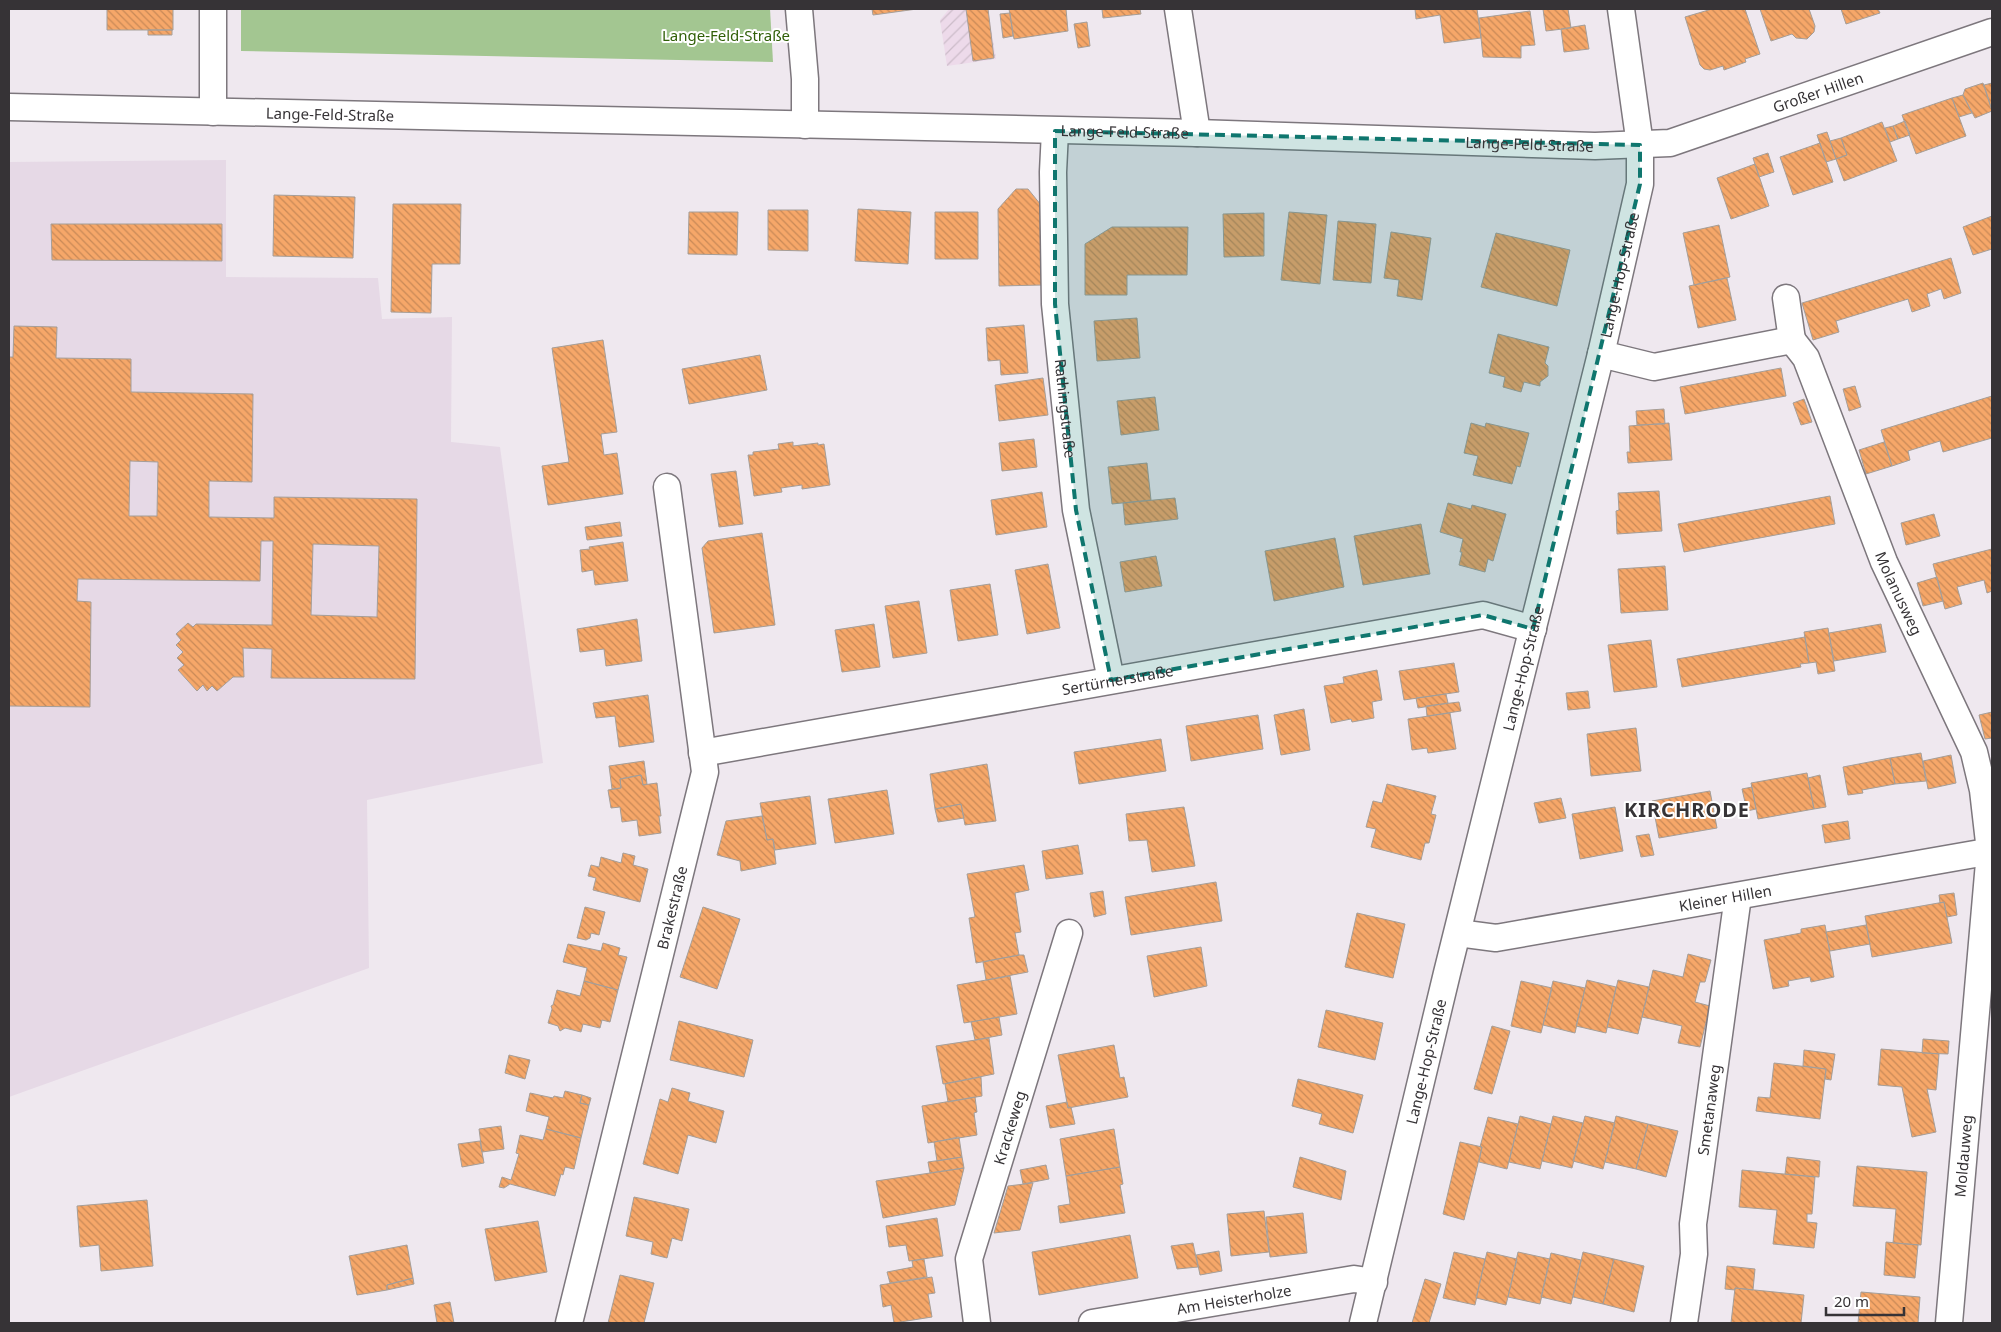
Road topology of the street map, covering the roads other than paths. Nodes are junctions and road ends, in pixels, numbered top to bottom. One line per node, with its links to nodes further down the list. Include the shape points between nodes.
1 (213, 9): 7 (street)
2 (799, 9): 8 (street)
3 (1178, 9): 10 (street)
4 (1621, 9): 11 (street, Lange-Hop-Straße)
5 (1992, 32): 11 (street, Großer Hillen, via 1670,143)
6 (9, 107): 7 (street, Lange-Feld-Straße)
7 (213, 112): 8 (street, Lange-Feld-Straße)
8 (805, 125): 9 (street, Lange-Feld-Straße)
9 (1055, 131): 10 (street, Lange-Feld-Straße); 17 (street, Rathingstraße, via 1055,304 1076,510)
10 (1196, 133): 11 (street, Lange-Feld-Straße)
11 (1640, 145): 14 (street, Lange-Hop-Straße, via 1640,184)
12 (1786, 298): 13 (street, Molanusweg)
13 (1792, 340): 14 (street, via 1654,367); 19 (street, Molanusweg, via 1806,358 1884,562 1974,752)
14 (1601, 354): 16 (street, Lange-Hop-Straße)
15 (667, 487): 18 (street, Brakestraße)
16 (1532, 629): 17 (street, Sertürnerstraße, via 1483,615); 22 (street, Lange-Hop-Straße)
17 (1111, 680): 18 (street, Sertürnerstraße)
18 (702, 753): 25 (street, Brakestraße, via 705,772)
19 (1991, 851): 20 (street, Kleiner Hillen); 23 (street, Moldauweg)
20 (1738, 896): 22 (street, Kleiner Hillen, via 1496,938); 29 (street, Smetanaweg, via 1693,1224 1694,1254)
21 (1069, 933): 26 (street, Krackeweg, via 969,1259)
22 (1458, 933): 24 (street, Lange-Hop-Straße)
23 (1985, 990): 30 (street, Moldauweg)
24 (1374, 1282): 27 (street, Am Heisterholze, via 1354,1279); 28 (street, Lange-Hop-Straße)
25 (569, 1323)
26 (977, 1323)
27 (1092, 1323)
28 (1364, 1323)
29 (1684, 1323)
30 (1949, 1323)

